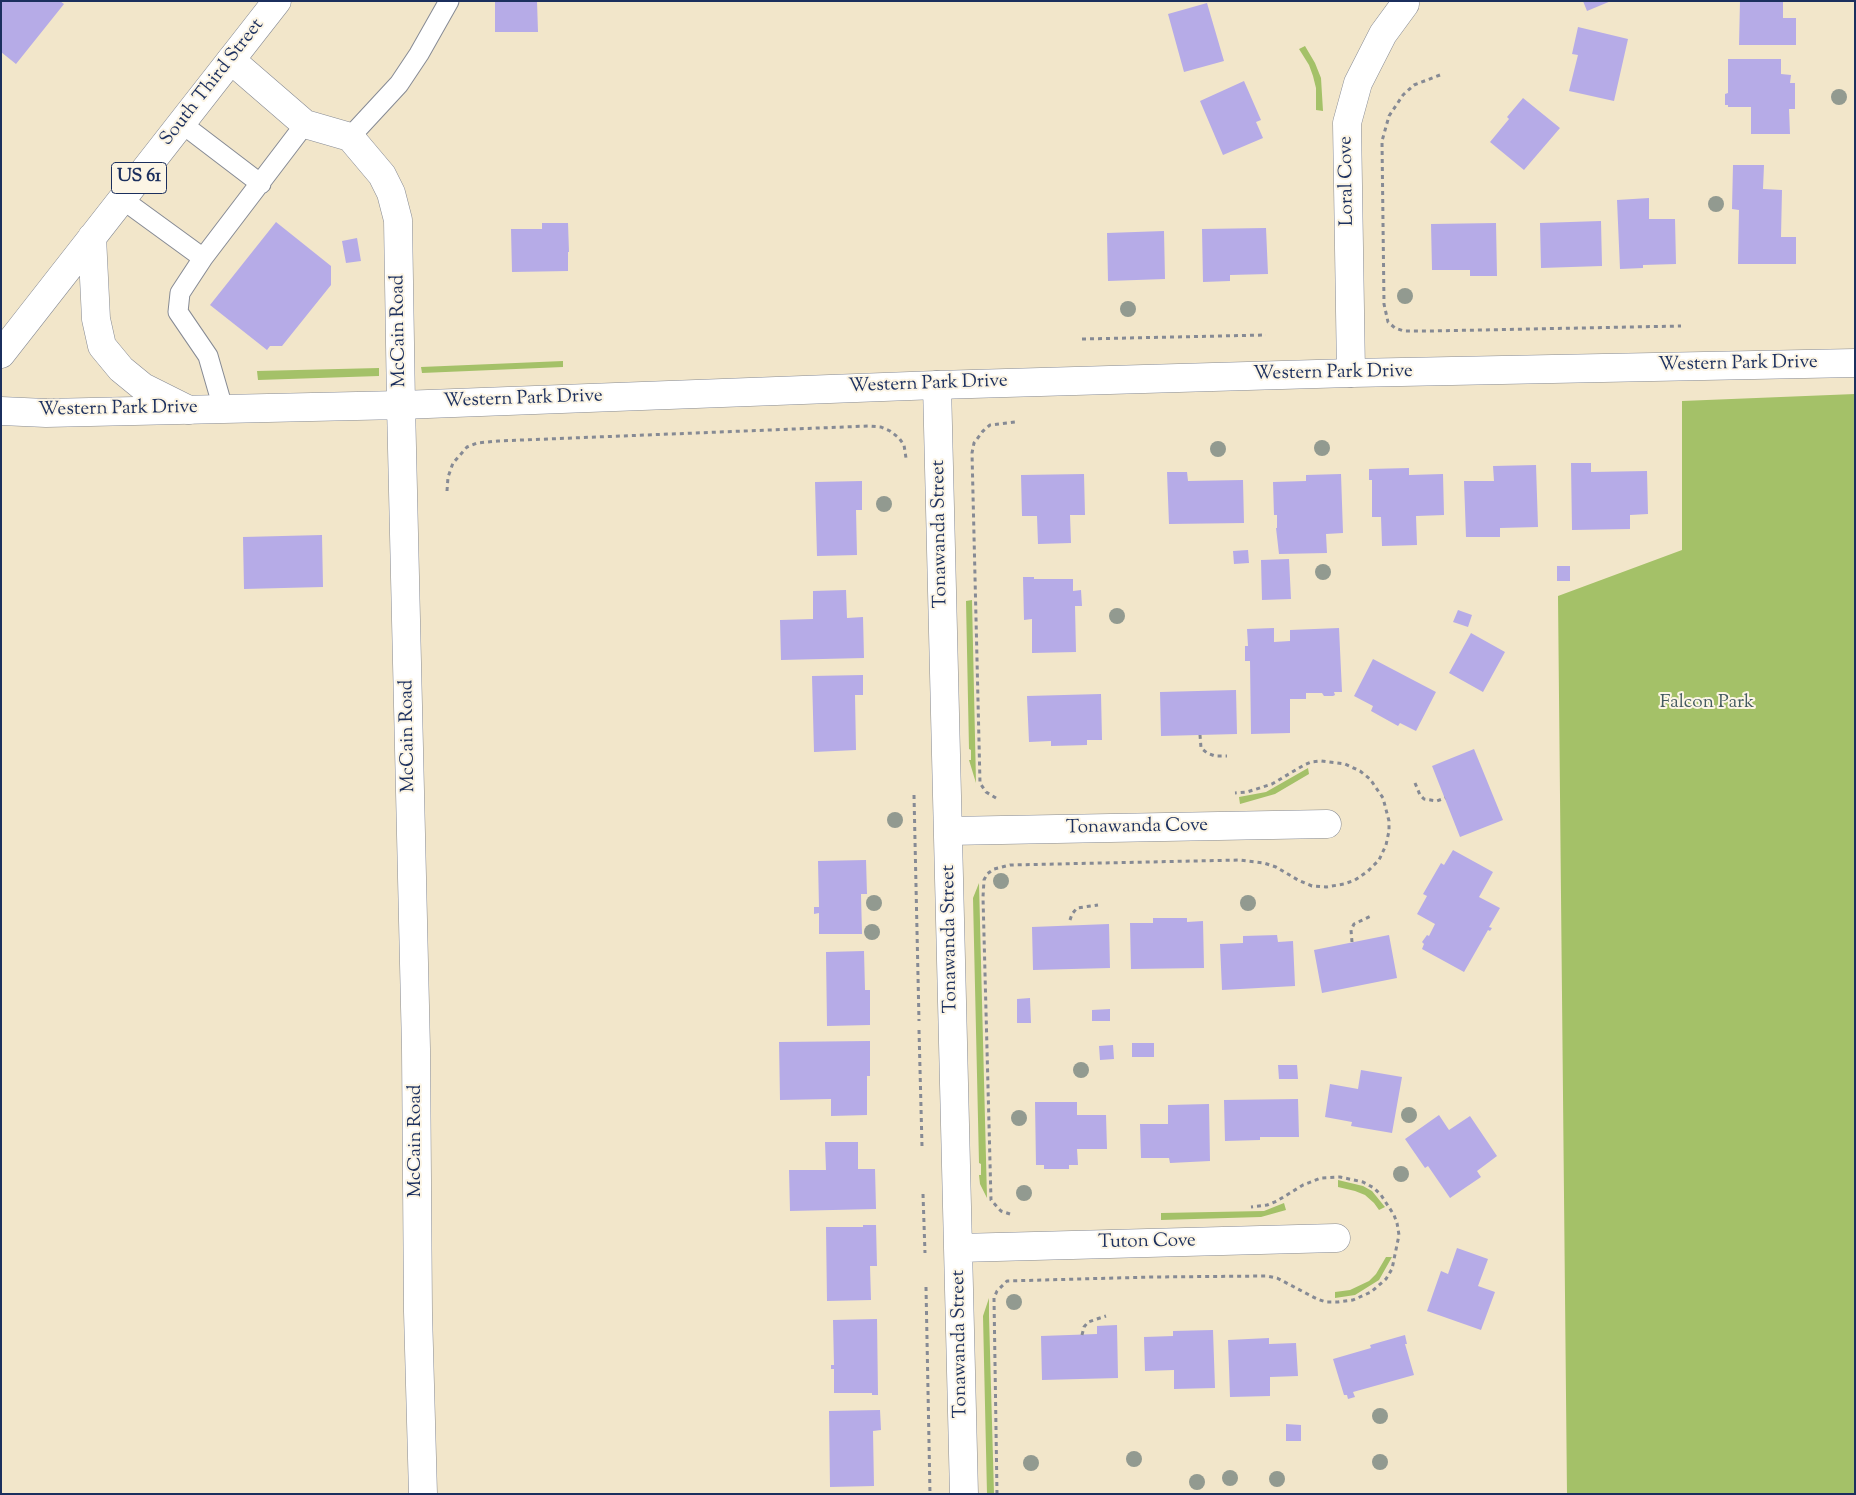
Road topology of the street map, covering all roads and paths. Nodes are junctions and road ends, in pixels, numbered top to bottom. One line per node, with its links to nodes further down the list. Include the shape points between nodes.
1 (277, 1): 4 (main road, South Third Street / US 61)
2 (449, 1): 8 (lane, via 399,84)
3 (1405, 4): 18 (main road, Loral Cove, via 1383,34 1358,83 1347,123)
4 (231, 60): 6 (main road, South Third Street / US 61); 7 (main road)
5 (1440, 75): 13 (path, via 1414,85 1404,95 1389,116 1382,140 1384,304 1388,322 1404,331)
6 (181, 123): 9 (lane); 10 (main road, South Third Street / US 61)
7 (305, 124): 8 (main road); 9 (lane)
8 (350, 138): 20 (main road, McCain Road, via 382,175 398,220)
9 (261, 184): 12 (lane)
10 (122, 199): 11 (main road, South Third Street / US 61); 12 (lane)
11 (92, 237): 16 (main road, South Third Street / US 61); 22 (main road, via 96,320 102,346 121,369 144,387)
12 (203, 258): 21 (lane, via 180,293 178,312 208,356)
13 (1681, 326)
14 (1266, 335): 15 (path)
15 (1082, 339)
16 (1, 354)
17 (1855, 363): 18 (main road, Western Park Drive)
18 (1351, 373): 19 (main road, Western Park Drive)
19 (937, 385): 20 (main road, Western Park Drive); 35 (main road, Tonawanda Street)
20 (401, 405): 21 (main road, Western Park Drive); 50 (main road, McCain Road)
21 (223, 408): 22 (main road, Western Park Drive)
22 (189, 410): 23 (main road, Western Park Drive)
23 (1, 411)
24 (1014, 422): 33 (path, via 990,425 974,443 972,453 980,783 986,792)
25 (906, 464): 26 (path, via 904,445 899,438 881,427 868,426 498,441 467,447 453,463)
26 (447, 492)
27 (1200, 735): 28 (path, via 1201,748 1207,753)
28 (1227, 756)
29 (1415, 783): 32 (path, via 1424,799 1437,801)
30 (914, 794): 40 (path)
31 (1228, 794): 43 (path, via 1263,788 1311,762 1345,764 1370,779 1383,798 1389,821 1386,845 1379,860 1368,871 1355,880 1326,887 1312,886 1264,863 1240,860 1010,865 987,874 983,896 991,1200 1001,1211)
32 (1445, 798)
33 (999, 799)
34 (1327, 824): 35 (main road, Tonawanda Cove)
35 (948, 831): 45 (main road, Tonawanda Street)
36 (1098, 905): 38 (path, via 1077,908)
37 (1371, 916): 39 (path, via 1354,924)
38 (1070, 920)
39 (1352, 942)
40 (922, 1148)
41 (923, 1186): 46 (path)
42 (1244, 1207): 53 (path, via 1267,1205 1321,1178 1340,1177 1363,1182 1381,1195 1394,1215 1399,1241 1392,1269 1371,1292 1338,1302 1326,1302 1267,1276 1007,1282 994,1298)
43 (1012, 1214)
44 (1336, 1238): 45 (main road, Tuton Cove)
45 (959, 1248): 52 (main road, Tonawanda Street)
46 (925, 1259)
47 (926, 1284): 51 (path)
48 (1106, 1316): 49 (path, via 1088,1322)
49 (1082, 1335)
50 (423, 1494)
51 (930, 1494)
52 (964, 1494)
53 (998, 1494)

